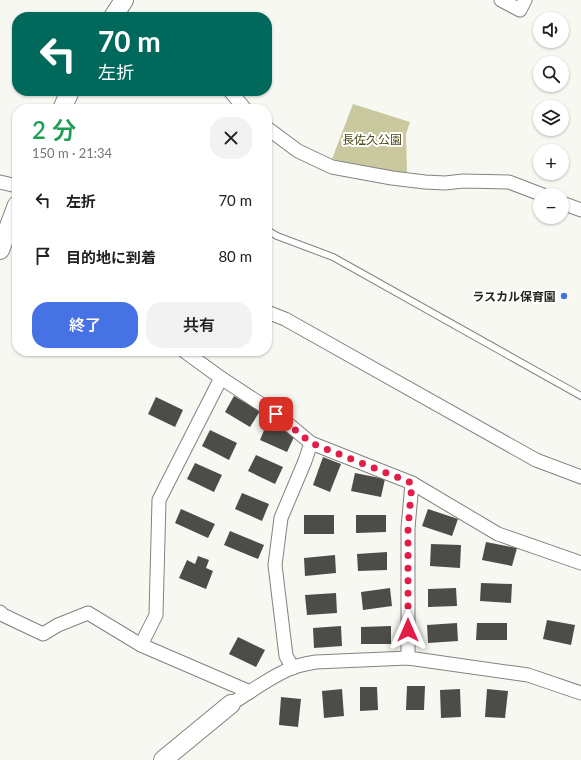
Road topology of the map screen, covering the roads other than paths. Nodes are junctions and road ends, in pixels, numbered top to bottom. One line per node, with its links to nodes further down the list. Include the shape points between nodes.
1 (124, 0): 4 (street)
2 (501, 0): 3 (street, via 520,10)
3 (525, 0)
4 (116, 12)
5 (234, 96): 6 (street)
6 (242, 104)
7 (272, 132): 10 (street, via 298,151 332,167 425,182 509,182)
8 (0, 182): 9 (street)
9 (12, 185)
10 (533, 191)
11 (569, 205): 12 (street)
12 (581, 210)
13 (12, 218): 15 (street)
14 (272, 233): 19 (lane, via 333,257)
15 (0, 250)
16 (272, 314): 21 (street, via 536,460)
17 (191, 356): 18 (street)
18 (221, 378): 20 (street, via 276,414); 25 (street, via 159,500 156,614)
19 (581, 396)
20 (311, 443): 22 (street); 27 (street, via 281,518 275,564 286,656)
21 (581, 477)
22 (412, 483): 23 (street, via 498,534); 26 (street, via 408,528)
23 (581, 563)
24 (0, 612): 25 (street, via 43,634 88,613)
25 (141, 645): 28 (street)
26 (408, 658): 27 (street, via 316,662); 29 (street, via 528,675)
27 (293, 668): 28 (street)
28 (250, 692): 30 (street)
29 (581, 693)
30 (231, 704): 31 (street)
31 (163, 760)

